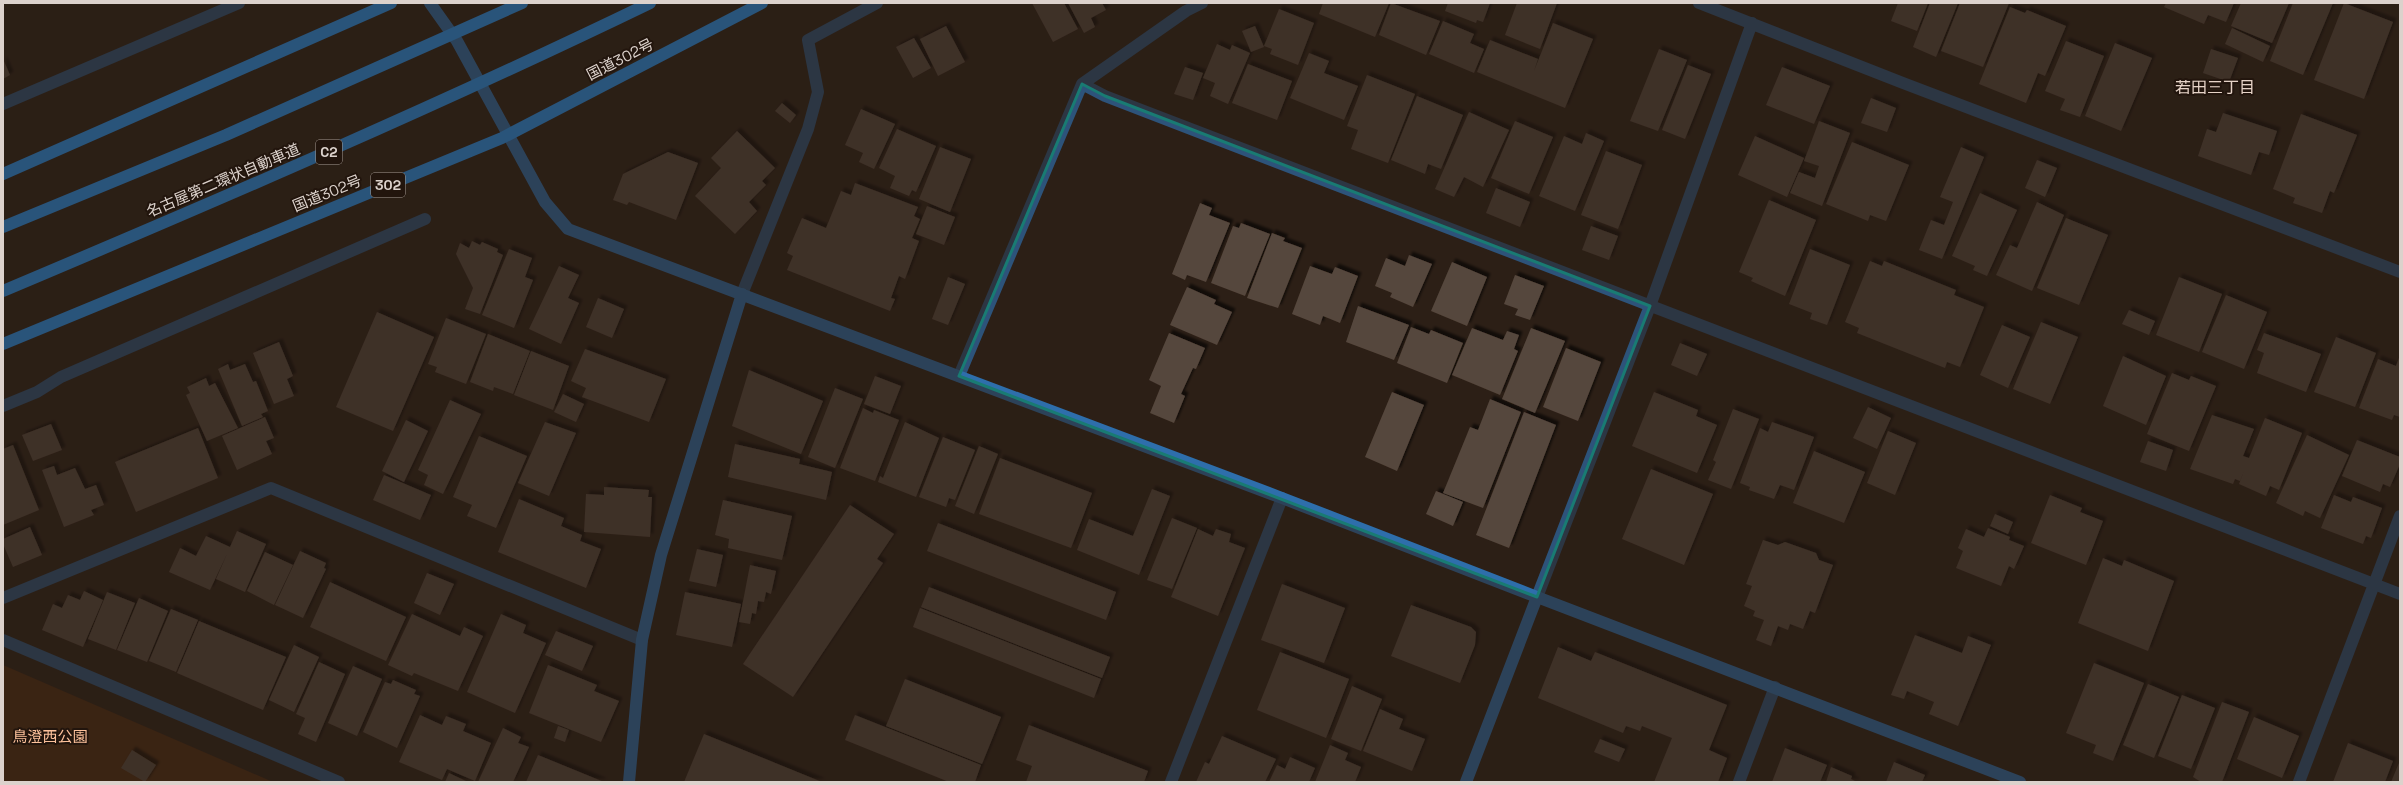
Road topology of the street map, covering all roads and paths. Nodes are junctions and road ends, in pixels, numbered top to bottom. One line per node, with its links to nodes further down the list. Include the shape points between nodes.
1 (239, 3): 12 (street)
2 (391, 3): 13 (highway)
3 (430, 3): 18 (street, via 457,41 545,202 568,229)
4 (522, 3): 15 (highway, bridge, via 226,135)
5 (650, 3): 17 (highway, 名古屋第二環状自動車道 / C2, bridge, via 508,72 266,180)
6 (762, 3): 20 (highway, 国道302号 / 302, bridge, via 502,138)
7 (877, 3): 18 (street, via 808,40 818,92 808,128)
8 (1202, 3): 11 (street, via 1186,11)
9 (1700, 3): 10 (street)
10 (1752, 23): 16 (street, via 1910,86); 19 (street)
11 (1082, 84): 19 (street); 21 (street)
12 (3, 104)
13 (3, 174)
14 (425, 219): 22 (street, via 61,377 37,392)
15 (3, 227)
16 (2400, 272)
17 (3, 291)
18 (742, 294): 21 (street); 30 (street, via 661,555)
19 (1650, 306): 25 (street); 27 (street)
20 (3, 344)
21 (959, 376): 23 (street)
22 (3, 406)
23 (1282, 498): 27 (street); 34 (street)
24 (2400, 516): 25 (street)
25 (2374, 584): 26 (street); 38 (street)
26 (2400, 594)
27 (1537, 597): 31 (street); 35 (street)
28 (3, 598): 30 (street, via 271,488)
29 (3, 640): 32 (street)
30 (642, 640): 33 (street)
31 (1775, 687): 36 (street); 37 (street)
32 (338, 782)
33 (629, 782)
34 (1171, 782)
35 (1466, 782)
36 (1739, 782)
37 (2020, 782)
38 (2299, 782)

